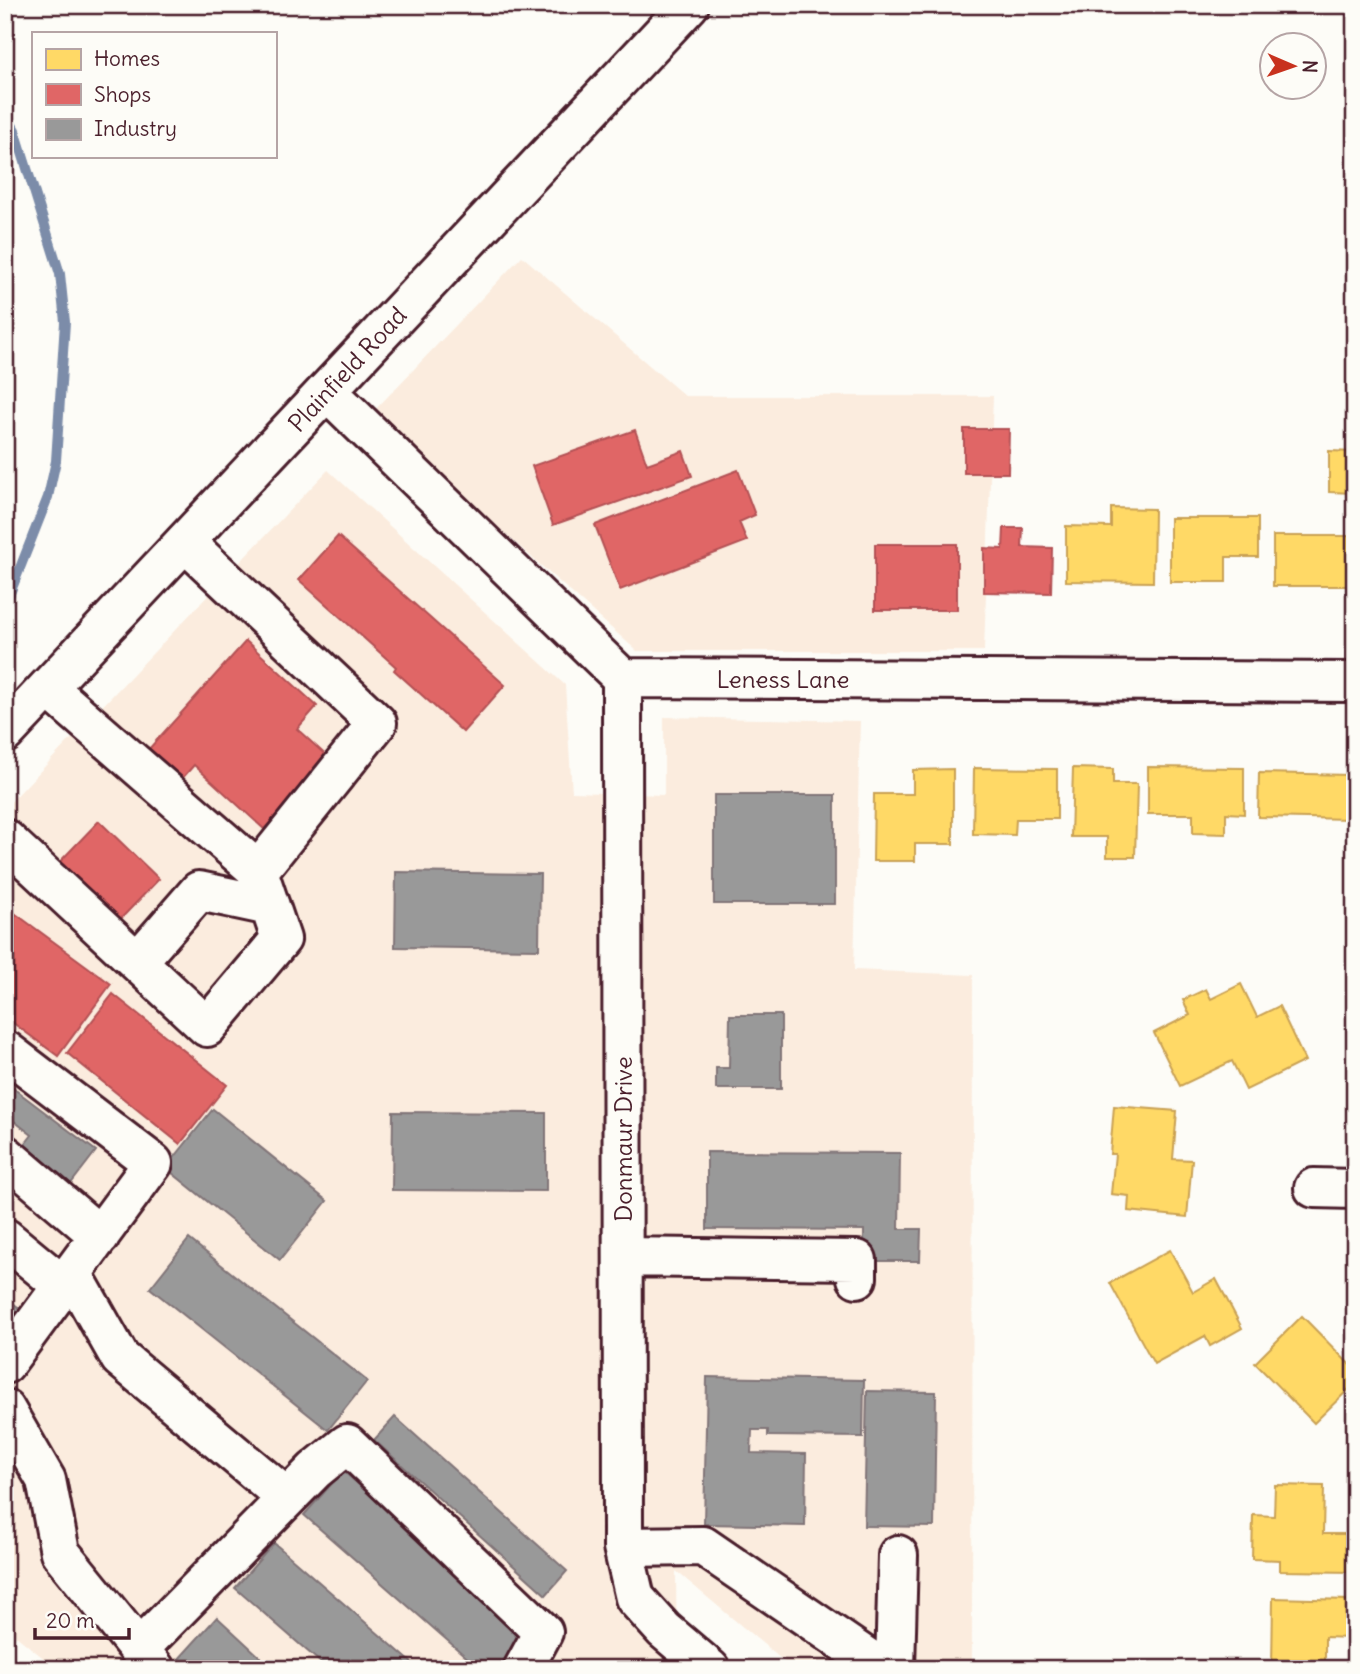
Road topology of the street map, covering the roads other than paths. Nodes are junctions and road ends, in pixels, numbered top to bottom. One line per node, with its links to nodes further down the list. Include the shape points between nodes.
1 (689, 5): 2 (street, Plainfield Road)
2 (327, 391): 3 (street, Plainfield Road); 4 (street)
3 (185, 542): 6 (street, Plainfield Road); 9 (street, via 377,723)
4 (622, 678): 5 (street, Leness Lane); 17 (street, Donmaur Drive)
5 (1355, 682)
6 (48, 688): 7 (street, Plainfield Road); 9 (street)
7 (5, 733)
8 (10, 854): 10 (street)
9 (264, 889): 10 (street, via 199,891); 10 (street, via 281,939 207,1027)
10 (137, 962)
11 (5, 1050): 15 (street, via 153,1164)
12 (5, 1155): 15 (street)
13 (1314, 1188): 14 (street)
14 (1355, 1189)
15 (100, 1236): 19 (street)
16 (5, 1238): 19 (street)
17 (623, 1257): 18 (street, via 857,1260); 23 (street, Donmaur Drive)
18 (857, 1278)
19 (68, 1280): 20 (street); 22 (street, via 120,1358)
20 (5, 1364)
21 (5, 1409): 25 (street, via 46,1480 60,1552)
22 (287, 1498): 25 (street); 26 (street, via 347,1444 543,1632)
23 (623, 1547): 27 (street, Donmaur Drive, via 635,1598); 28 (street, via 703,1546)
24 (898, 1555): 29 (street)
25 (147, 1659)
26 (523, 1669)
27 (710, 1669)
28 (883, 1669)
29 (895, 1669)

